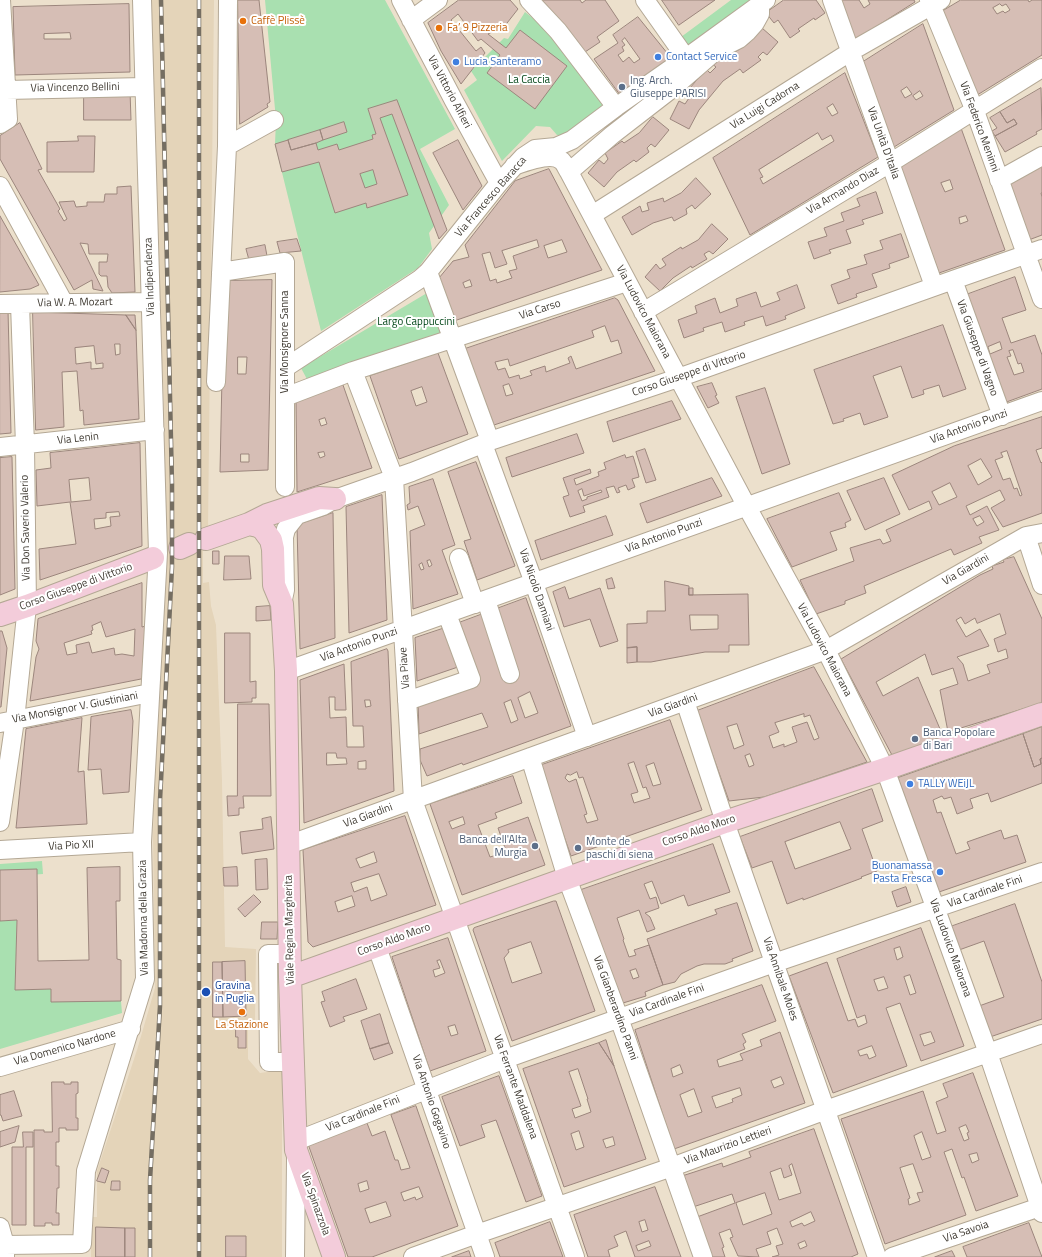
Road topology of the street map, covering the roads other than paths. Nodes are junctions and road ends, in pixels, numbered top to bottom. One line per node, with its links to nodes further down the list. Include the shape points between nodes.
1 (1, 0): 16 (street)
2 (142, 0): 15 (street, Via Indipendenza)
3 (228, 0): 21 (street)
4 (401, 0): 11 (street, Via Vittorio Alfieri)
5 (438, 0): 11 (street)
6 (529, 0): 17 (street, via 558,31)
7 (645, 0): 13 (street)
8 (832, 0): 12 (street, Via Unità D'Italia)
9 (763, 2): 13 (street, Via Francesco Baracca); 25 (street, via 760,14 747,32 712,54)
10 (934, 2): 12 (street, Via Luigi Cadorna); 18 (street, Via Federico Meninni)
11 (411, 20): 27 (street, Via Vittorio Alfieri)
12 (850, 52): 23 (street, Via Unità D'Italia); 29 (street, Via Luigi Cadorna)
13 (686, 58): 17 (street, Via Francesco Baracca)
14 (1042, 68): 18 (street, Via Armando Diaz)
15 (144, 87): 16 (street, Via Vincenzo Bellini); 37 (street, Via Indipendenza)
16 (6, 90): 20 (street)
17 (616, 107): 24 (street, Via Francesco Baracca, via 572,140 556,147 531,151)
18 (975, 111): 23 (street, Via Armando Diaz); 26 (street, Via Federico Meninni)
19 (274, 120): 21 (street)
20 (4, 122)
21 (227, 146): 31 (street)
22 (1042, 156): 26 (street)
23 (890, 163): 35 (street, Via Unità D'Italia); 41 (street, Via Armando Diaz)
24 (514, 166): 25 (street, Via Ludovico Maiorana, via 552,157 561,160); 27 (street, Via Francesco Baracca)
25 (569, 172): 29 (street, Via Ludovico Maiorana)
26 (999, 180): 30 (street, Via Federico Meninni)
27 (499, 183): 32 (street, Via Francesco Baracca)
28 (0, 186): 38 (street)
29 (592, 215): 34 (street, Via Ludovico Maiorana)
30 (1034, 252): 33 (street, Corso Giuseppe di Vittorio); 36 (street, Via Federico Meninni)
31 (221, 272): 43 (street, Via Monsignore Sanna, via 285,262); 46 (street)
32 (428, 272): 42 (street, Via Nicolò Damiani); 43 (street, Via Francesco Baracca, via 414,284)
33 (952, 280): 35 (street, Corso Giuseppe di Vittorio); 49 (street, Via Giuseppe di Vagno)
34 (627, 282): 41 (street, Via Ludovico Maiorana); 42 (street, Via Carso)
35 (934, 286): 45 (street, Corso Giuseppe di Vittorio)
36 (1042, 299)
37 (151, 302): 38 (street, Via W. A. Mozart); 50 (street, Via Indipendenza)
38 (64, 303): 40 (street, Via W. A. Mozart)
39 (0, 304): 40 (street, Via W. A. Mozart)
40 (20, 304): 52 (street, Via Don Saverio Valerio)
41 (643, 312): 45 (street, Via Ludovico Maiorana)
42 (453, 338): 44 (street); 51 (street, Via Nicolò Damiani)
43 (285, 368): 47 (street, Via Monsignore Sanna)
44 (354, 371): 47 (street); 54 (street, Via Piave)
45 (678, 378): 51 (street, Corso Giuseppe di Vittorio); 57 (street, Via Ludovico Maiorana)
46 (216, 382)
47 (285, 397): 55 (street, Via Monsignore Sanna)
48 (1042, 401): 49 (street, Vía Antonio Punzi)
49 (1002, 416): 57 (street, Vía Antonio Punzi)
50 (155, 430): 52 (street, Via Lenin); 62 (street, Via Indipendenza)
51 (487, 443): 54 (street, Corso Giuseppe di Vittorio); 64 (street, Via Nicolò Damiani)
52 (25, 445): 53 (street, Via Lenin); 68 (street, Via Don Saverio Valerio)
53 (0, 447)
54 (394, 478): 56 (street, Corso Giuseppe di Vittorio); 71 (street, Via Piave)
55 (285, 487)
56 (335, 499): 58 (street, Corso Giuseppe di Vittorio, via 324,506 296,515); 59 (street, via 319,498 267,515)
57 (746, 507): 64 (street, Vía Antonio Punzi); 72 (street, Via Ludovico Maiorana)
58 (290, 522): 67 (street, Viale Regina Margherita, via 284,537 285,590)
59 (249, 524): 61 (street); 67 (street, Viale Regina Margherita, via 263,529 271,540 274,585)
60 (1034, 534): 65 (street); 72 (street, Via Giardini)
61 (192, 544)
62 (156, 556): 68 (street, Corso Giuseppe di Vittorio); 75 (street, Via Madonna della Grazia)
63 (459, 558): 66 (street)
64 (534, 583): 66 (street, Vía Antonio Punzi); 80 (street, Via Nicolò Damiani)
65 (1042, 585)
66 (480, 602): 69 (street, Vía Antonio Punzi); 74 (street)
67 (282, 604): 73 (street, Viale Regina Margherita)
68 (27, 606): 70 (street, Corso Giuseppe di Vittorio); 79 (street, Via Don Saverio Valerio)
69 (447, 614): 71 (street, Vía Antonio Punzi); 76 (street, via 471,679)
70 (0, 615)
71 (402, 630): 73 (street, Vía Antonio Punzi); 76 (street, Via Piave)
72 (826, 650): 77 (street, Via Giardini); 82 (street, Via Ludovico Maiorana)
73 (286, 671): 87 (street, Viale Regina Margherita)
74 (510, 674)
75 (150, 693): 79 (street, Via Monsignor V. Giustiniani); 86 (street, Via Madonna della Grazia)
76 (407, 701): 83 (street, Via Piave)
77 (685, 701): 80 (street, Via Giardini); 85 (street, Via Annibale Moles)
78 (1042, 714): 82 (street, Corso Aldo Moro)
79 (7, 722): 84 (street, Via Don Saverio Valerio)
80 (587, 737): 81 (street, Via Giardini)
81 (530, 757): 83 (street, Via Giardini); 90 (street, Via Gianberardino Panni)
82 (885, 769): 85 (street, Corso Aldo Moro); 91 (street, Via Ludovico Maiorana)
83 (413, 800): 87 (street, Via Giardini); 92 (street, Via Piave)
84 (0, 822)
85 (725, 822): 90 (street, Corso Aldo Moro); 95 (street, Via Annibale Moles)
86 (142, 842): 88 (street, Via Pio XII); 98 (street, Via Madonna della Grazia, via 145,979)
87 (288, 845): 94 (street, Viale Regina Margherita)
88 (0, 850)
89 (1042, 872): 91 (street, Via Cardinale Fini)
90 (567, 878): 92 (street, Corso Aldo Moro); 97 (street, Via Gianberardino Panni)
91 (935, 908): 95 (street, Via Cardinale Fini); 100 (street, Via Ludovico Maiorana)
92 (455, 918): 93 (street, Corso Aldo Moro); 101 (street, Via Ferrante Maddalena)
93 (377, 947): 96 (street, Corso Aldo Moro); 104 (street, Via Antonio Gogavino)
94 (290, 954): 96 (street, Viale Regina Margherita); 102 (street, via 268,954 269,1062)
95 (774, 963): 97 (street, Via Cardinale Fini); 105 (street, Via Annibale Moles)
96 (290, 977): 102 (street, Viale Regina Margherita)
97 (619, 1018): 101 (street, Via Cardinale Fini); 107 (street, Via Gianberardino Panni)
98 (131, 1029): 103 (street, Via Domenico Nardone); 112 (street, Via Madonna della Grazia, via 86,1171 82,1244)
99 (1042, 1034): 100 (street, Via Maurizio Lettieri)
100 (988, 1053): 105 (street, Via Maurizio Lettieri); 109 (street, Via Ludovico Maiorana)
101 (505, 1059): 104 (street, Via Cardinale Fini); 108 (street, Via Ferrante Maddalena)
102 (294, 1062): 106 (street, Viale Regina Margherita)
103 (0, 1067)
104 (427, 1088): 106 (street, Via Cardinale Fini); 111 (street, Via Antonio Gogavino)
105 (826, 1110): 107 (street, Via Maurizio Lettieri); 119 (street, Via Annibale Moles)
106 (296, 1145): 113 (street, Viale Regina Margherita); 114 (street, Via Spinazzola)
107 (672, 1167): 108 (street, Via Maurizio Lettieri); 118 (street, Via Gianberardino Panni)
108 (558, 1207): 111 (street, Via Maurizio Lettieri); 117 (street, Via Ferrante Maddalena)
109 (1041, 1210): 120 (street, Via Savoia)
110 (0, 1227): 112 (street)
111 (477, 1234): 115 (street, Via Maurizio Lettieri); 116 (street, Via Antonio Gogavino)
112 (5, 1251)
113 (295, 1257)
114 (334, 1257)
115 (413, 1257)
116 (485, 1257)
117 (575, 1257)
118 (703, 1257)
119 (877, 1257)
120 (892, 1257)

